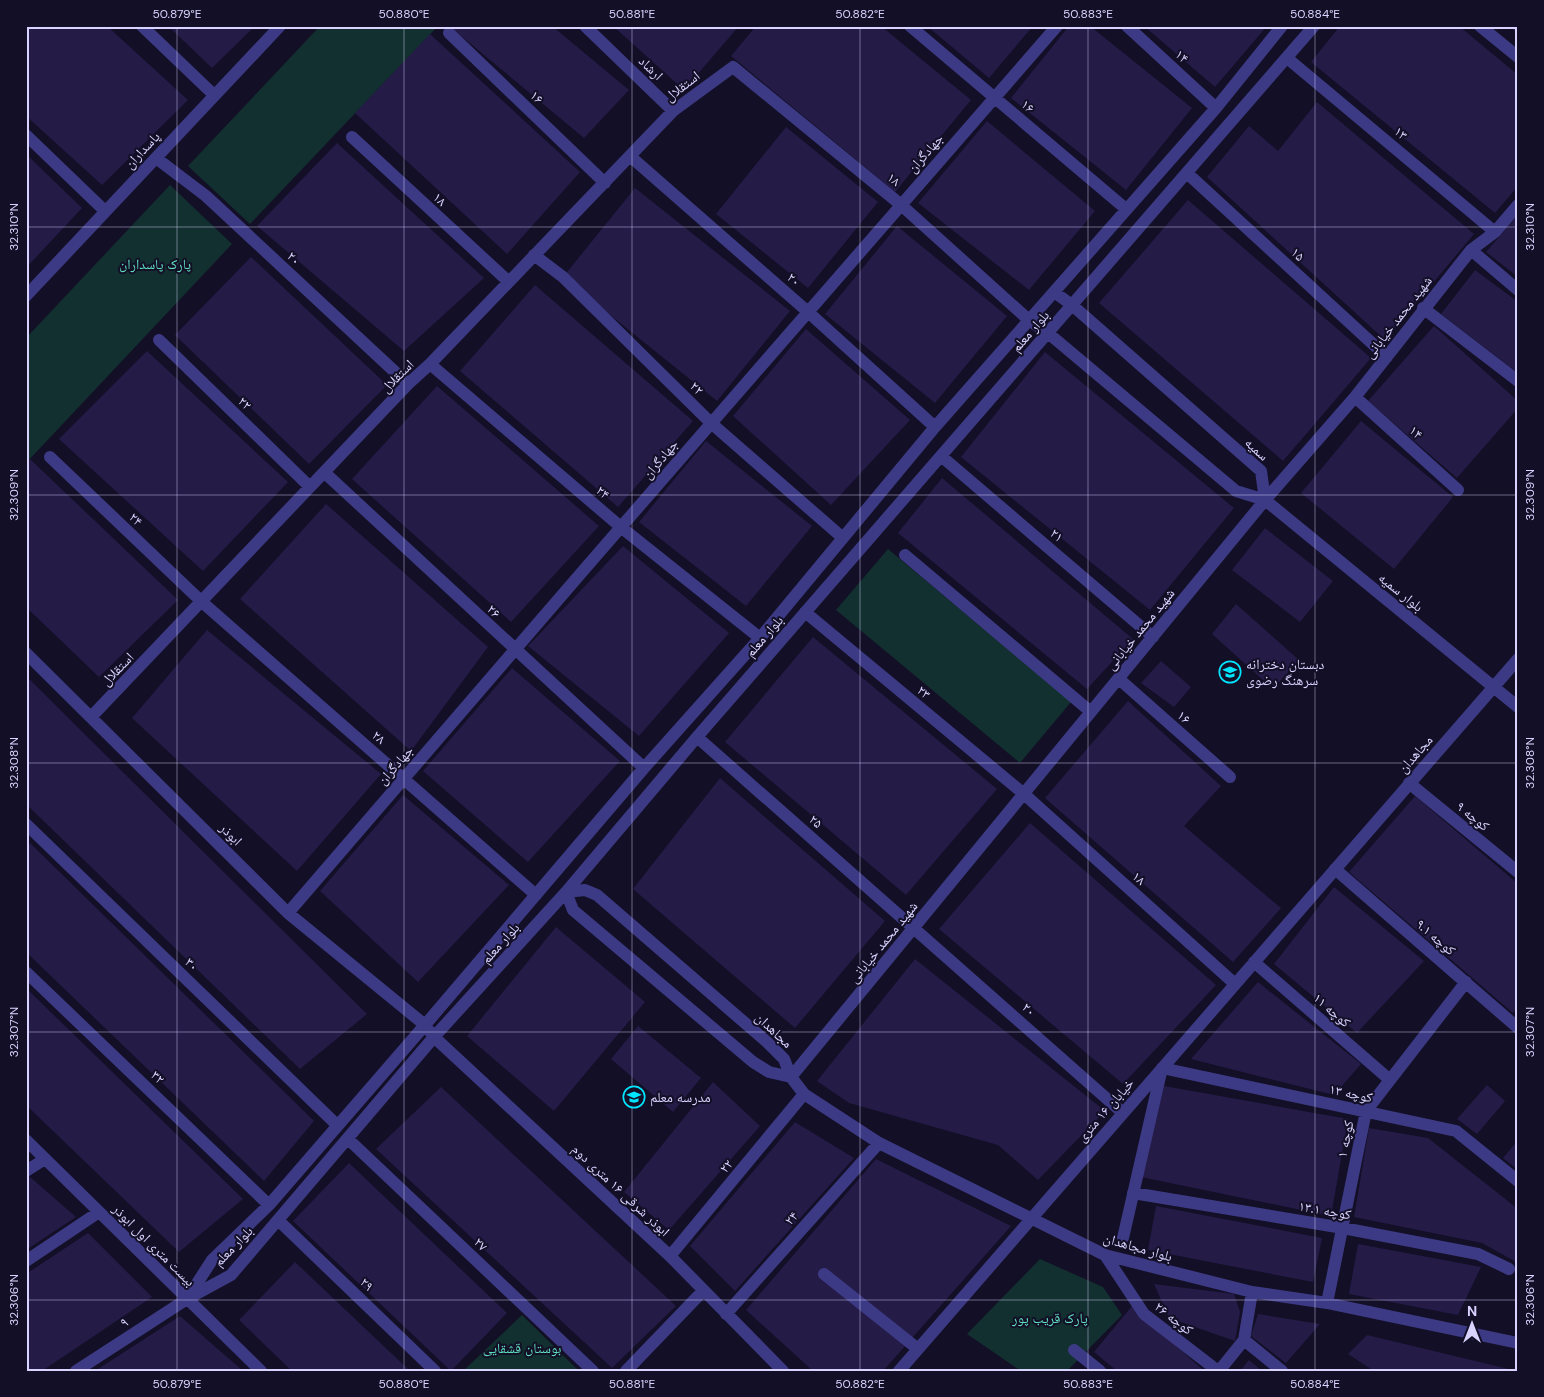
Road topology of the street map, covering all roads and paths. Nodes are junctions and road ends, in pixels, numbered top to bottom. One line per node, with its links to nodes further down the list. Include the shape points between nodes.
1 (142, 26): 14 (street)
2 (280, 26): 14 (street, پاسداران)
3 (586, 26): 17 (street, ارشاد)
4 (910, 26): 15 (street, ۱۶)
5 (1057, 26): 15 (street, جهادگران)
6 (1127, 26): 16 (street, ۱۴)
7 (1282, 26): 16 (street, بلوار معلم)
8 (1314, 26): 12 (street, بلوار معلم)
9 (1480, 26): 11 (street)
10 (449, 33): 23 (street, ۱۶)
11 (1518, 57)
12 (1287, 58): 22 (street, بلوار معلم); 28 (street, ۱۳)
13 (733, 67): 17 (street, استقلال); 24 (street, ۱۸)
14 (214, 94): 21 (street, پاسداران)
15 (994, 97): 24 (street, جهادگران); 26 (street, ۱۶)
16 (1216, 108): 26 (street, بلوار معلم)
17 (673, 111): 20 (street, استقلال)
18 (26, 135): 27 (street)
19 (352, 138): 31 (street, ۱۸)
20 (631, 157): 23 (street, استقلال); 37 (street, ۲۰)
21 (156, 158): 27 (street, پاسداران); 44 (street, ۲۰, via 206,196)
22 (1188, 174): 35 (street, بلوار معلم); 41 (street, ۱۵)
23 (605, 182): 30 (street, استقلال)
24 (900, 204): 37 (street, جهادگران); 38 (street, ۱۸)
25 (1518, 205): 28 (street, شهید محمد خیابانی)
26 (1126, 209): 33 (street, بلوار معلم)
27 (105, 211): 34 (street, پاسداران)
28 (1495, 232): 29 (street, شهید محمد خیابانی)
29 (1471, 250): 32 (street); 36 (street, شهید محمد خیابانی)
30 (534, 256): 31 (street, استقلال); 46 (street, ۲۲, via 563,278)
31 (509, 282): 42 (street, استقلال)
32 (1518, 290)
33 (1054, 292): 35 (street, سمیه); 38 (street, بلوار معلم)
34 (26, 296)
35 (1072, 305): 39 (street, بلوار معلم); 53 (street, سمیه, via 1261,471)
36 (1423, 308): 41 (street, شهید محمد خیابانی); 43 (street)
37 (807, 311): 46 (street, جهادگران); 47 (street, ۲۰)
38 (1030, 321): 39 (street, ۱۸); 47 (street, بلوار معلم)
39 (1048, 333): 48 (street, بلوار معلم); 53 (street, via 1236,491)
40 (159, 340): 51 (street, ۲۲)
41 (1387, 357): 45 (street, شهید محمد خیابانی)
42 (430, 364): 44 (street, استقلال); 54 (street, ۲۴)
43 (1518, 381)
44 (408, 384): 50 (street, استقلال)
45 (1355, 396): 52 (street, ۱۴); 53 (street, شهید محمد خیابانی)
46 (710, 423): 54 (street, جهادگران); 55 (street, ۲۲)
47 (935, 427): 55 (street, بلوار معلم)
48 (941, 456): 58 (street, بلوار معلم); 61 (street, ۲۱)
49 (50, 457): 59 (street, ۲۴)
50 (325, 474): 51 (street, استقلال); 63 (street, ۲۶)
51 (310, 487): 59 (street, استقلال)
52 (1458, 490)
53 (1265, 500): 61 (street, شهید محمد خیابانی); 67 (street, بلوار سمیه)
54 (622, 528): 62 (street, ۲۴); 63 (street, جهادگران)
55 (843, 538): 57 (street, بلوار معلم)
56 (905, 555): 69 (street)
57 (811, 575): 58 (street); 62 (street, بلوار معلم)
58 (828, 586): 60 (street, بلوار معلم)
59 (202, 602): 70 (street, استقلال); 74 (street, ۲۸)
60 (805, 612): 71 (street, بلوار معلم); 76 (street, ۲۳)
61 (1153, 637): 66 (street, شهید محمد خیابانی)
62 (760, 638): 72 (street, بلوار معلم)
63 (514, 650): 72 (street, ۲۶); 74 (street, جهادگران)
64 (26, 653): 70 (street, ابوذر)
65 (1518, 659): 67 (street, مجاهدان)
66 (1119, 679): 69 (street, شهید محمد خیابانی); 73 (street, ۱۶)
67 (1493, 687): 68 (street, بلوار سمیه); 75 (street, مجاهدان)
68 (1518, 707)
69 (1091, 712): 76 (street, شهید محمد خیابانی)
70 (92, 716): 83 (street, ابوذر)
71 (697, 736): 81 (street, بلوار معلم); 84 (street, ۲۵)
72 (644, 768): 80 (street, بلوار معلم)
73 (1230, 777)
74 (404, 778): 82 (street, ۲۸); 83 (street, جهادگران)
75 (1409, 784): 78 (street, مجاهدان); 79 (street, کوچه ۹)
76 (1024, 794): 84 (street, شهید محمد خیابانی); 88 (street, ۱۸)
77 (28, 828): 98 (street, ۳۰)
78 (1334, 869): 85 (street, خیابان ۱۶ متری); 87 (street, کوچه ۹.۱)
79 (1518, 872)
80 (551, 877): 81 (street); 82 (street, بلوار معلم)
81 (566, 892): 91 (street, بلوار معلم); 93 (street, via 573,910 753,1062 769,1072); 93 (street, مجاهدان, via 585,890 597,895 766,1042 784,1059)
82 (536, 894): 90 (street, بلوار معلم)
83 (288, 913): 90 (street, ابوذر)
84 (914, 928): 93 (street, شهید محمد خیابانی); 97 (street, ۲۰)
85 (1254, 962): 88 (street, خیابان ۱۶ متری); 94 (street, کوچه ۱۱)
86 (26, 972): 106 (street, ۳۲)
87 (1466, 982): 89 (street, کوچه ۹.۱); 94 (street, کوچه ۱)
88 (1235, 984): 92 (street, خیابان ۱۶ متری)
89 (1516, 1024)
90 (425, 1025): 91 (street, ابوذر شرقی ۱۶ متری دوم); 98 (street, بلوار معلم)
91 (434, 1037): 99 (street, بلوار معلم); 113 (street, ابوذر شرقی ۱۶ متری دوم)
92 (1162, 1068): 96 (street, کوچه ۱۳); 97 (street, خیابان ۱۶ متری); 105 (street)
93 (791, 1077): 95 (street, بلوار مجاهدان)
94 (1390, 1080): 96 (street, کوچه ۱)
95 (804, 1094): 101 (street, بلوار مجاهدان); 113 (street, ۲۲)
96 (1366, 1111): 104 (street, کوچه ۱۳, via 1456,1131); 110 (street, کوچه ۱)
97 (1123, 1113): 108 (street, خیابان ۱۶ متری)
98 (338, 1125): 106 (street, بلوار معلم)
99 (348, 1139): 109 (street, بلوار معلم); 129 (street, ۲۷)
100 (26, 1140): 102 (street, بیست متری اول ابوذر)
101 (879, 1143): 108 (street, بلوار مجاهدان); 121 (street, ۲۴)
102 (45, 1159): 103 (street); 107 (street, بیست متری اول ابوذر)
103 (26, 1171)
104 (1518, 1181)
105 (1132, 1193): 110 (street, کوچه ۱۳.۱); 111 (street)
106 (269, 1204): 119 (street, بلوار معلم, via 212,1260)
107 (99, 1212): 114 (street); 119 (street, بیست متری اول ابوذر)
108 (1031, 1218): 112 (street, بلوار مجاهدان); 124 (street, خیابان ۱۶ متری)
109 (278, 1220): 119 (street, بلوار معلم, via 231,1274); 128 (street, ۲۹)
110 (1344, 1228): 115 (street, کوچه ۱۳.۱, via 1478,1254); 120 (street, کوچه ۱)
111 (1123, 1238)
112 (1105, 1255): 118 (street, بلوار مجاهدان); 134 (street, کوچه ۲۶, via 1144,1314)
113 (670, 1256): 117 (street, ابوذر شرقی ۱۶ متری دوم)
114 (26, 1261)
115 (1510, 1269)
116 (824, 1274): 124 (street)
117 (704, 1291): 121 (street, ابوذر شرقی ۱۶ متری دوم); 130 (street)
118 (1252, 1292): 120 (street, بلوار مجاهدان); 122 (street)
119 (187, 1299): 126 (street, ۹); 127 (street, بیست متری اول ابوذر)
120 (1327, 1303): 123 (street, بلوار مجاهدان)
121 (726, 1314): 131 (street, ابوذر شرقی ۱۶ متری دوم)
122 (1244, 1340): 134 (street); 135 (street)
123 (1518, 1343)
124 (918, 1348): 132 (street, خیابان ۱۶ متری)
125 (1074, 1350): 133 (street)
126 (76, 1371)
127 (261, 1371)
128 (435, 1371)
129 (593, 1371)
130 (626, 1371)
131 (783, 1371)
132 (899, 1371)
133 (1100, 1371)
134 (1219, 1371)
135 (1282, 1371)

